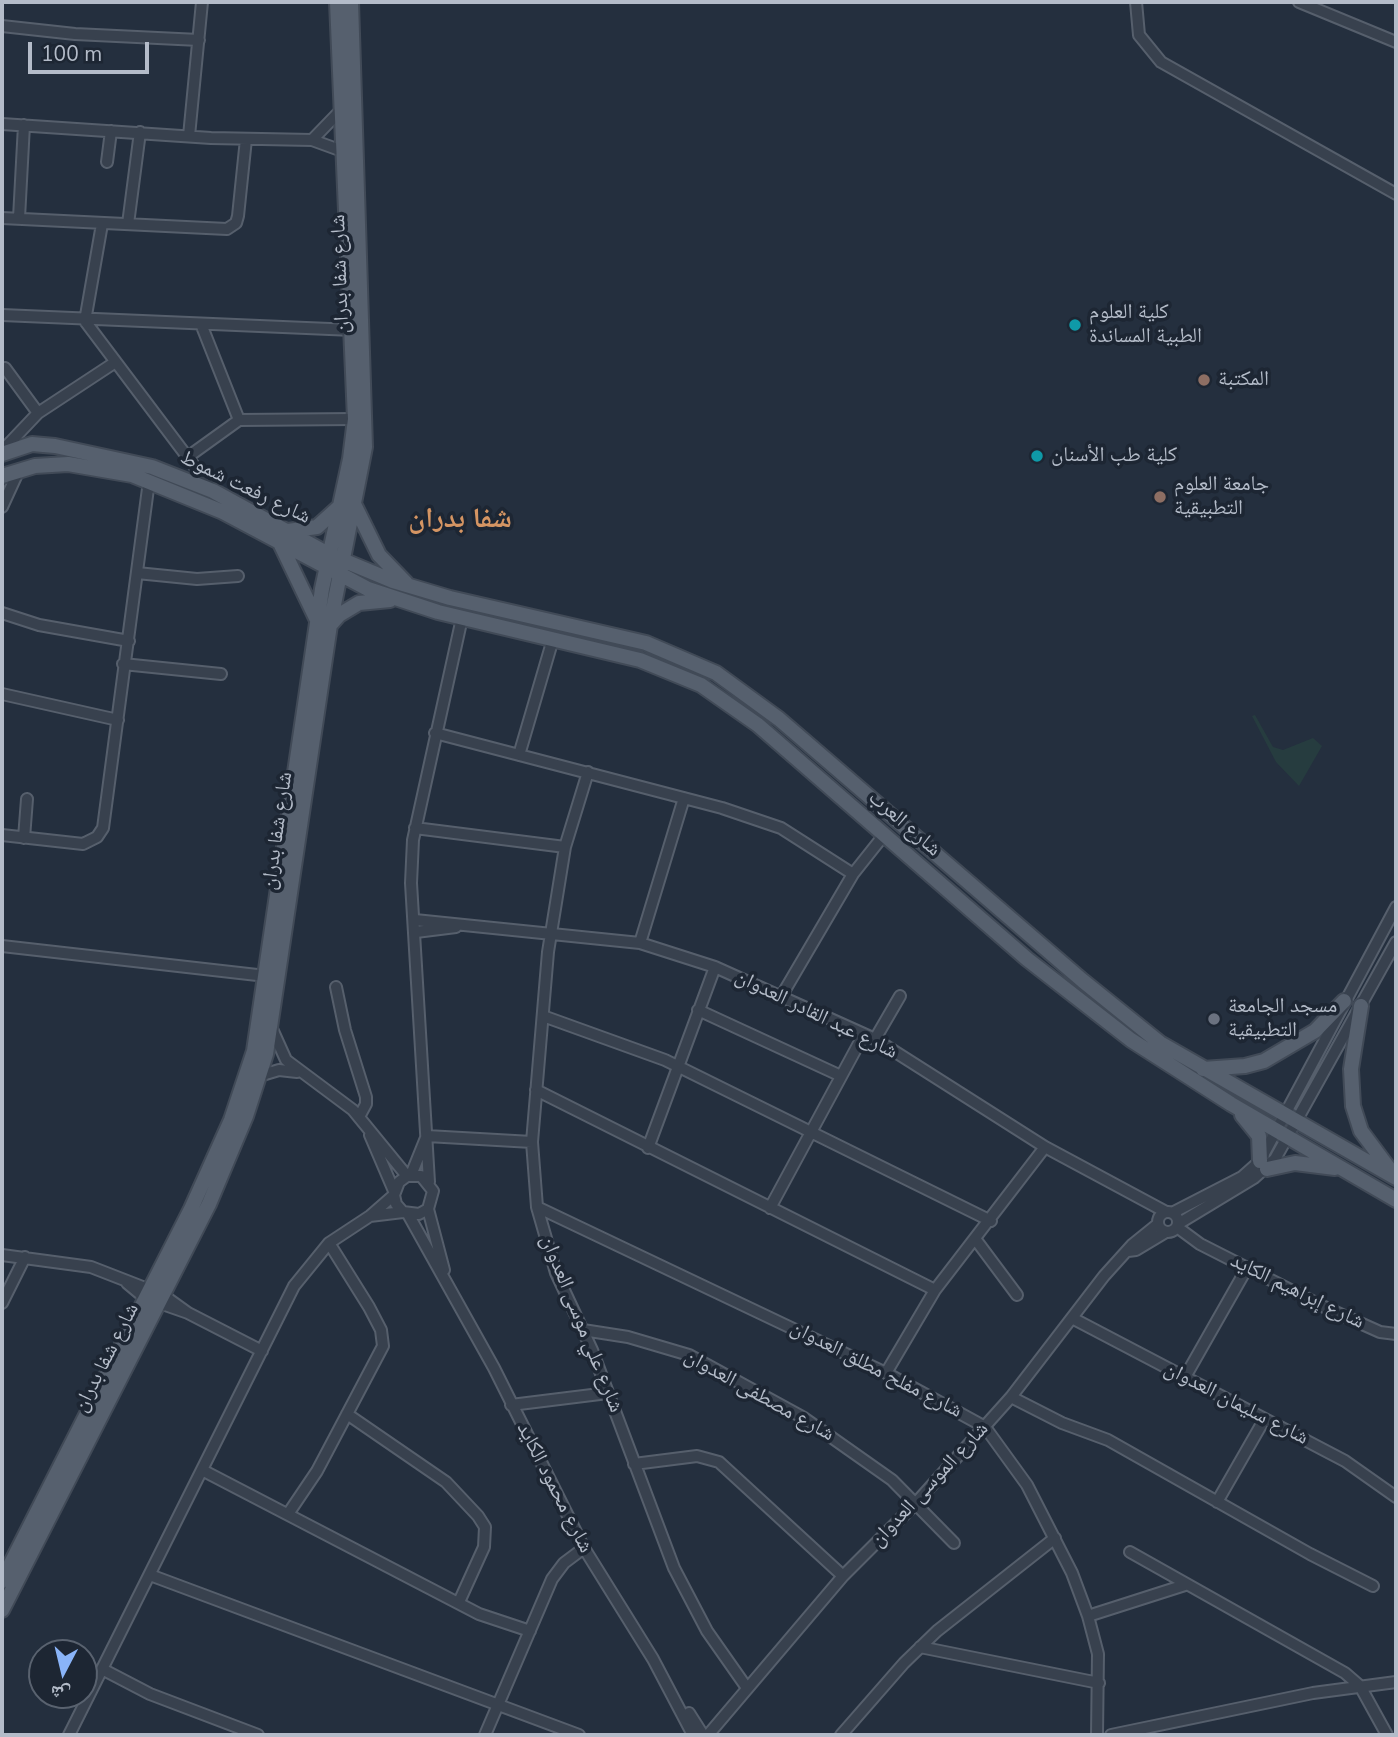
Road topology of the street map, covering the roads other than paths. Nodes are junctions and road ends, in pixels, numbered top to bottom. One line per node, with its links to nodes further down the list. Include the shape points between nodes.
1 (202, 2): 7 (street)
2 (337, 2): 9 (main road, شارع شفا بدران)
3 (351, 2): 42 (main road, شارع شفا بدران, via 366,429)
4 (1136, 2): 19 (street, via 1139,35 1161,62)
5 (1299, 2): 8 (street)
6 (2, 26): 7 (street)
7 (200, 40): 14 (street)
8 (1396, 43)
9 (342, 109): 16 (street); 17 (main road, شارع شفا بدران)
10 (2, 124): 11 (street)
11 (24, 125): 12 (street); 21 (street)
12 (111, 131): 13 (street); 18 (street)
13 (140, 132): 14 (street); 23 (street)
14 (189, 136): 15 (street)
15 (246, 139): 16 (street); 23 (street, via 238,216 232,227)
16 (312, 140): 17 (street)
17 (345, 152): 27 (main road, شارع شفا بدران)
18 (107, 162)
19 (1396, 194)
20 (2, 218): 21 (street)
21 (19, 218): 22 (street)
22 (102, 223): 23 (street); 25 (street)
23 (128, 224)
24 (2, 315): 25 (street)
25 (85, 321): 26 (street); 28 (street)
26 (201, 324): 27 (street); 32 (street)
27 (353, 330): 31 (main road, شارع شفا بدران)
28 (114, 363): 30 (street); 36 (street)
29 (5, 368): 30 (street)
30 (38, 413): 33 (street)
31 (355, 419): 32 (street); 43 (main road, شارع شفا بدران)
32 (239, 420): 36 (street)
33 (26, 423): 34 (street); 35 (street)
34 (32, 444): 35 (main road, شارع رفعت شموط); 40 (main road, شارع رفعت شموط, via 131,461)
35 (2, 452)
36 (189, 456): 40 (street)
37 (19, 470): 38 (main road, شارع رفعت شموط); 39 (main road, شارع رفعت شموط, via 68,464); 41 (street)
38 (2, 476)
39 (149, 481): 44 (main road, شارع رفعت شموط); 48 (street)
40 (213, 491): 44 (main road, شارع رفعت شموط)
41 (3, 502)
42 (355, 506): 46 (main road, شارع شفا بدران); 51 (main road, via 379,555)
43 (339, 507): 44 (main road, via 317,527); 45 (main road, شارع شفا بدران)
44 (284, 538): 45 (main road, شارع رفعت شموط); 47 (main road, شارع رفعت شموط); 55 (main road)
45 (328, 554): 46 (main road, شارع رفعت شموط); 47 (main road, شارع شفا بدران)
46 (344, 561): 50 (main road, شارع شفا بدران); 51 (main road, شارع العرب)
47 (325, 569): 50 (main road, شارع رفعت شموط); 55 (main road, شارع شفا بدران)
48 (137, 573): 49 (street, via 197,579); 57 (street)
49 (238, 576)
50 (340, 577): 52 (main road, شارع العرب); 55 (main road, شارع شفا بدران)
51 (410, 587): 93 (main road, شارع العرب, via 646,643 716,673 769,710 1122,1013)
52 (397, 600): 54 (main road, شارع العرب); 55 (main road, via 359,603)
53 (2, 613): 57 (street, via 39,625)
54 (462, 618): 56 (main road, شارع العرب); 62 (street)
55 (323, 622): 82 (main road, شارع شفا بدران); 90 (main road, شارع شفا بدران)
56 (553, 639): 63 (street); 69 (main road, شارع العرب, via 640,660 701,685 758,726)
57 (129, 641): 58 (street)
58 (123, 664): 59 (street); 61 (street)
59 (221, 674)
60 (2, 694): 61 (street)
61 (118, 720): 70 (street, via 101,833 83,844)
62 (435, 733): 63 (street); 67 (street)
63 (519, 755): 64 (street)
64 (588, 772): 65 (street); 71 (street, شارع علي موسى العدوان)
65 (684, 797): 72 (street, via 781,828); 79 (street)
66 (27, 799): 70 (street)
67 (415, 828): 71 (street); 74 (street, via 411,883)
68 (2, 835): 70 (street)
69 (884, 835): 72 (street); 98 (main road, شارع العرب, via 1073,997)
70 (24, 838)
71 (565, 847): 77 (street, شارع علي موسى العدوان)
72 (853, 874): 84 (street)
73 (1396, 907): 86 (street, شارع الموسى العدوان)
74 (415, 920): 75 (street, شارع عبد القادر العدوان); 76 (street)
75 (466, 925): 76 (street, شارع عبد القادر العدوان); 77 (street, شارع عبد القادر العدوان)
76 (416, 932): 104 (street)
77 (551, 932): 79 (street, شارع عبد القادر العدوان); 89 (street, شارع علي موسى العدوان)
78 (1396, 942): 87 (street, شارع الموسى العدوان)
79 (640, 943): 81 (street, شارع عبد القادر العدوان)
80 (2, 946): 82 (street)
81 (715, 967): 84 (street, شارع عبد القادر العدوان); 88 (street)
82 (266, 976): 130 (main road, شارع شفا بدران, via 254,1051 231,1120)
83 (336, 987): 100 (street, via 366,1097)
84 (782, 995): 91 (street, شارع عبد القادر العدوان)
85 (900, 996): 91 (street)
86 (1344, 1001): 93 (main road, via 1315,1031 1264,1061); 99 (street, شارع الموسى العدوان)
87 (1361, 1006): 101 (street, شارع الموسى العدوان); 111 (main road, via 1351,1069 1353,1106 1361,1131)
88 (698, 1010): 92 (street); 96 (street)
89 (543, 1016): 92 (street, via 643,1051); 97 (street, شارع علي موسى العدوان)
90 (271, 1026): 94 (street, via 281,1052); 95 (main road, شارع شفا بدران)
91 (869, 1037): 96 (street); 107 (street, شارع عبد القادر العدوان)
92 (677, 1068): 102 (street); 106 (street)
93 (1203, 1069): 99 (main road, شارع العرب)
94 (300, 1073): 95 (street, via 279,1070); 100 (street)
95 (259, 1076): 130 (main road, شارع شفا بدران, via 217,1185)
96 (841, 1076): 102 (street)
97 (536, 1090): 105 (street, شارع علي موسى العدوان); 106 (street)
98 (1231, 1104): 103 (main road, شارع العرب); 108 (main road, via 1258,1134)
99 (1284, 1115): 101 (main road, شارع العرب); 103 (street, شارع الموسى العدوان)
100 (363, 1121): 110 (street); 113 (street)
101 (1298, 1123): 103 (street, شارع الموسى العدوان); 111 (main road, شارع العرب)
102 (810, 1133): 116 (street); 120 (street)
103 (1283, 1134): 108 (street, شارع الموسى العدوان); 109 (main road, شارع العرب)
104 (427, 1136): 105 (street); 110 (street); 112 (street)
105 (532, 1142): 115 (street, شارع علي موسى العدوان)
106 (648, 1147): 116 (street)
107 (1045, 1147): 120 (street); 121 (street, شارع عبد القادر العدوان, via 1134,1196)
108 (1264, 1165): 109 (main road, via 1296,1163); 121 (street, شارع الموسى العدوان)
109 (1342, 1169): 114 (main road, شارع العرب)
110 (409, 1176): 112 (street); 113 (street, via 399,1182)
111 (1396, 1177)
112 (429, 1182): 117 (street, via 433,1200)
113 (394, 1193): 118 (street, via 396,1204); 119 (street)
114 (1396, 1200)
115 (537, 1207): 133 (street, شارع علي موسى العدوان, via 556,1273); 136 (street, شارع مفلح مطلق العدوان)
116 (770, 1208): 128 (street)
117 (428, 1209): 118 (street); 127 (street, شارع محمود الكايد)
118 (406, 1213): 119 (street); 127 (street, شارع محمود الكايد)
119 (370, 1216): 123 (street)
120 (992, 1221): 122 (street)
121 (1168, 1223): 126 (street, شارع إبراهيم الكايد); 132 (street, شارع الموسى العدوان, via 1128,1251)
122 (976, 1240): 128 (street); 129 (street)
123 (329, 1243): 135 (street, via 299,1279); 141 (street, via 383,1339 379,1356)
124 (2, 1255): 125 (street)
125 (25, 1257): 130 (street, via 91,1267); 131 (street)
126 (1247, 1268): 134 (street, شارع إبراهيم الكايد, via 1372,1329); 137 (street)
127 (446, 1276): 140 (street, شارع محمود الكايد)
128 (935, 1290): 136 (street)
129 (1017, 1295)
130 (154, 1296): 135 (street); 156 (main road, شارع شفا بدران); 160 (main road, شارع شفا بدران)
131 (2, 1303)
132 (1072, 1318): 137 (street, شارع سليمان العدوان); 139 (street, شارع الموسى العدوان)
133 (583, 1330): 138 (street, شارع علي موسى العدوان); 148 (street, شارع مصطفى العدوان, via 649,1342 708,1364 839,1440 892,1480)
134 (1396, 1334)
135 (262, 1351): 145 (street)
136 (886, 1373): 143 (street, شارع مفلح مطلق العدوان)
137 (1185, 1377): 142 (street, شارع سليمان العدوان)
138 (608, 1392): 140 (street); 144 (street, شارع علي موسى العدوان)
139 (1011, 1397): 143 (street, شارع الموسى العدوان); 147 (street, via 1062,1423 1095,1433)
140 (511, 1405): 152 (street, شارع محمود الكايد)
141 (347, 1414): 149 (street); 159 (street, via 446,1482 485,1527 484,1547)
142 (1264, 1420): 146 (street, شارع سليمان العدوان, via 1345,1461); 147 (street)
143 (985, 1427): 148 (street, شارع الموسى العدوان); 150 (street, شارع مفلح مطلق العدوان, via 1018,1469)
144 (634, 1464): 155 (street, via 697,1456 719,1462); 168 (street, شارع علي موسى العدوان, via 678,1576 707,1631)
145 (202, 1470): 149 (street); 154 (street)
146 (1396, 1497)
147 (1217, 1502): 158 (street)
148 (915, 1504): 151 (street, شارع مصطفى العدوان); 155 (street, شارع الموسى العدوان)
149 (288, 1514): 159 (street)
150 (1055, 1538): 161 (street, شارع مفلح مطلق العدوان); 163 (street)
151 (954, 1543)
152 (584, 1548): 162 (street, via 558,1570); 174 (street, شارع محمود الكايد)
153 (1129, 1552): 157 (street)
154 (150, 1575): 164 (street); 169 (street)
155 (843, 1576): 168 (street, شارع الموسى العدوان)
156 (2, 1581)
157 (1185, 1585): 161 (street); 167 (street, via 1326,1661)
158 (1373, 1586)
159 (459, 1602): 162 (street)
160 (2, 1610)
161 (1088, 1616): 166 (street, شارع مفلح مطلق العدوان, via 1098,1654)
162 (530, 1632): 169 (street)
163 (920, 1647): 166 (street); 175 (street)
164 (102, 1669): 170 (street); 171 (street, via 150,1694)
165 (1396, 1682): 167 (street)
166 (1099, 1683): 176 (street, شارع مفلح مطلق العدوان)
167 (1360, 1686): 177 (street); 178 (street)
168 (747, 1688): 174 (street, شارع الموسى العدوان)
169 (498, 1706): 172 (street); 173 (street)
170 (69, 1735)
171 (258, 1735)
172 (485, 1735)
173 (579, 1735)
174 (700, 1735)
175 (842, 1735)
176 (1097, 1735)
177 (1111, 1735)
178 (1387, 1735)

